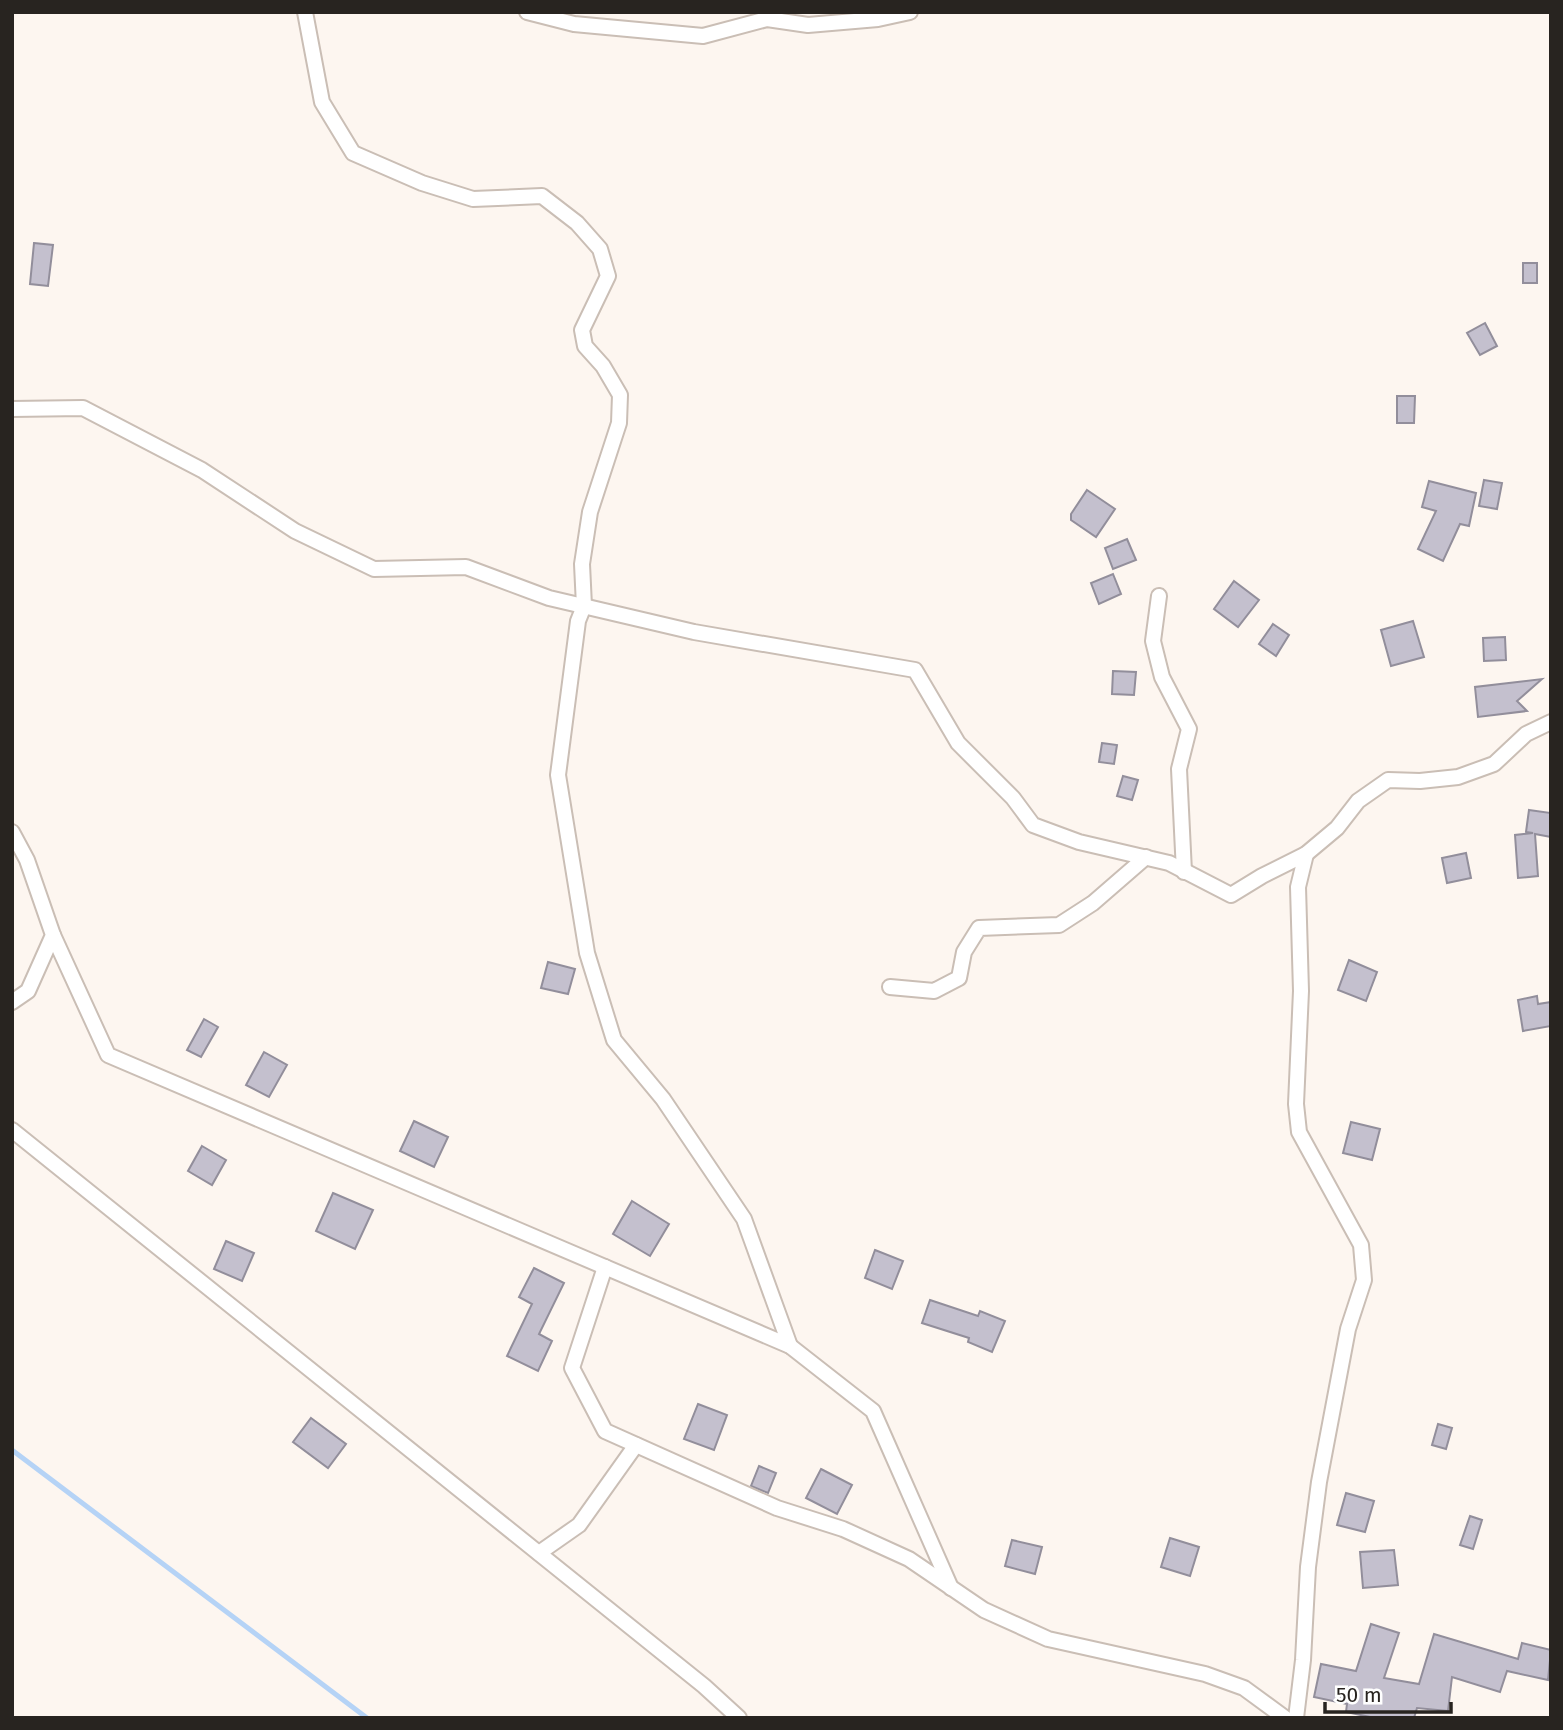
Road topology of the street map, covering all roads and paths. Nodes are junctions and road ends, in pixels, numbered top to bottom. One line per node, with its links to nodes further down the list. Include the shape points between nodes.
1 (305, 12): 6 (street, via 321,102 353,153 473,199 542,196 577,223 600,249 608,276 582,330 585,346 620,395 619,423 590,512 582,564)
2 (527, 12): 3 (street, via 574,24 703,36 768,19 808,25)
3 (910, 12)
4 (12, 410): 6 (street, via 83,408 202,470 295,531 374,569 466,567)
5 (1159, 596): 11 (street, via 1153,641 1162,677 1189,729 1179,769)
6 (584, 606): 10 (street, via 694,632 915,670 958,743 1033,825 1079,842); 17 (street, via 578,621 558,775 587,953 614,1040 663,1099 744,1219)
7 (1551, 722): 9 (street, via 1526,734 1494,764 1458,777 1388,780 1358,801 1337,828)
8 (12, 832): 12 (street)
9 (1306, 854): 11 (street, via 1231,895); 23 (street, via 1298,887 1299,1132 1361,1245 1364,1280 1348,1329 1319,1482)
10 (1146, 857): 11 (street); 13 (street, via 1093,903 1059,925 979,928 964,952 959,978 934,991)
11 (1184, 872)
12 (53, 934): 14 (street, via 28,991); 16 (street, via 108,1055)
13 (890, 987)
14 (12, 1002)
15 (12, 1130): 19 (street)
16 (605, 1267): 17 (street); 18 (street, via 572,1368 605,1431)
17 (790, 1346): 20 (street, via 873,1411)
18 (636, 1445): 19 (street, via 579,1525); 20 (street, via 778,1508 843,1529 909,1559)
19 (539, 1553): 21 (street)
20 (951, 1588): 22 (street, via 984,1611 1048,1639 1205,1674 1244,1688)
21 (739, 1718)
22 (1285, 1718)
23 (1296, 1718)

